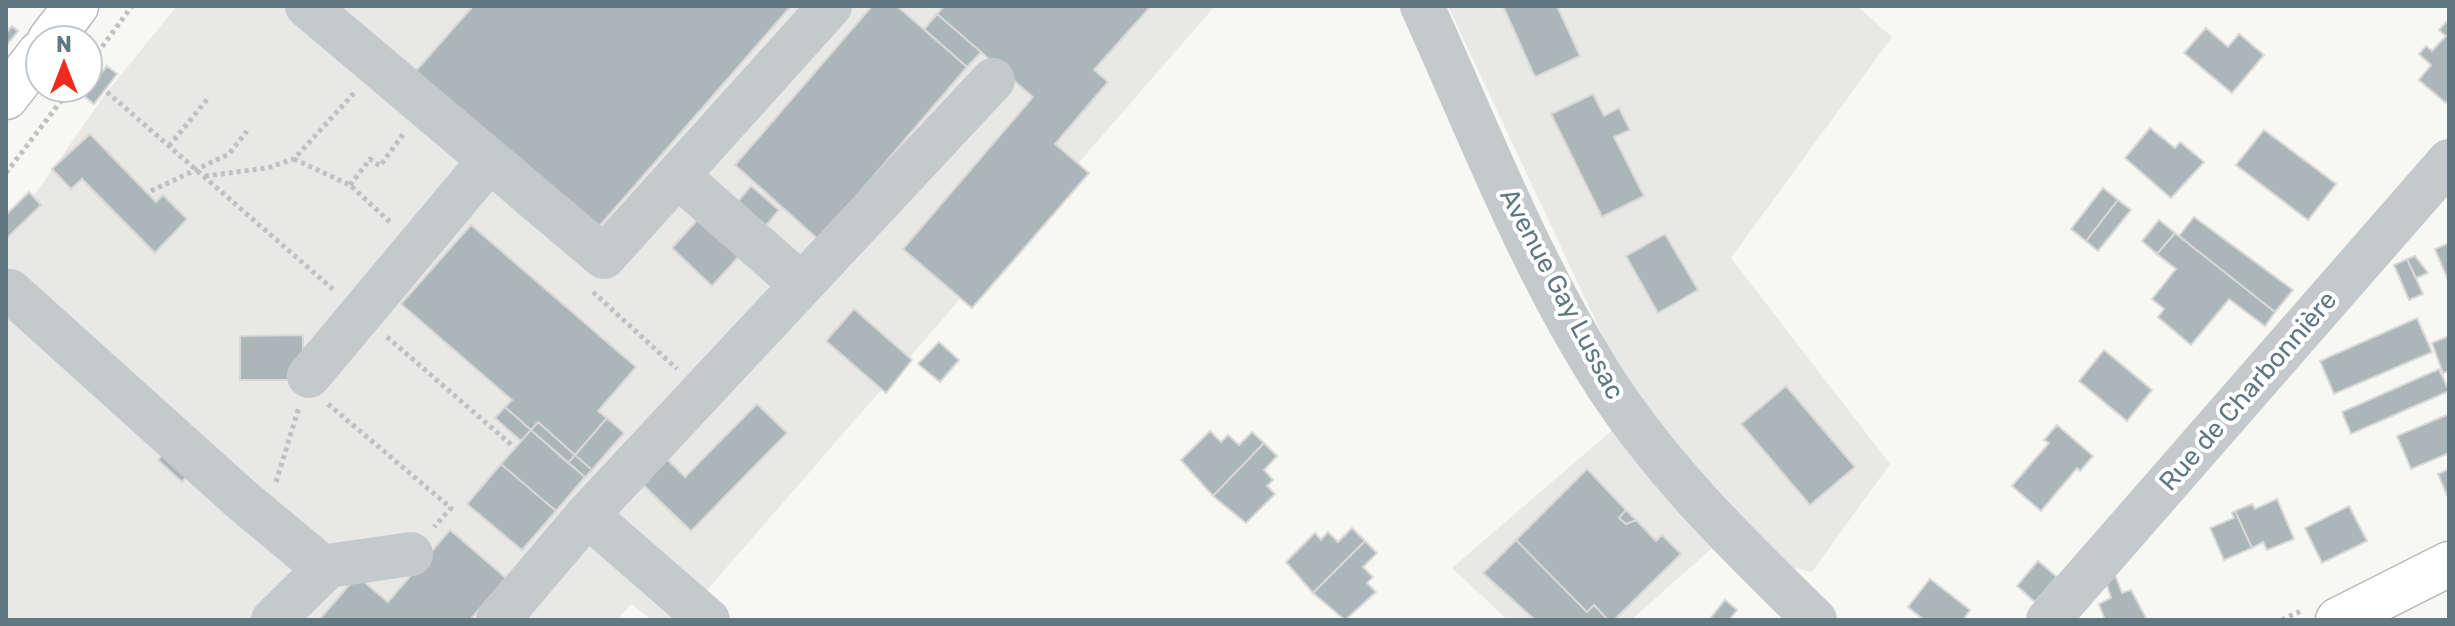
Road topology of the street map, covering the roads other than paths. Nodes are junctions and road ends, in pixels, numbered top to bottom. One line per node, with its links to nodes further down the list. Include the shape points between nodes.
1 (76, 6): 5 (main road)
2 (307, 6): 9 (street)
3 (830, 6): 11 (street)
4 (1422, 6): 22 (street, Avenue Gay Lussac, via 1541,266 1595,367 1631,420 1728,535)
5 (62, 24)
6 (24, 74): 8 (main road)
7 (993, 80): 12 (street)
8 (6, 97)
9 (489, 161): 11 (street, via 604,257); 14 (street)
10 (2449, 161): 23 (street, Rue de Charbonnière)
11 (678, 176): 12 (street)
12 (802, 285): 15 (street)
13 (10, 291): 18 (street)
14 (307, 380)
15 (587, 515): 19 (street); 21 (street)
16 (411, 554): 18 (street)
17 (2449, 564): 24 (main road)
18 (325, 569): 20 (street)
19 (700, 613)
20 (273, 620)
21 (498, 620)
22 (1815, 620)
23 (2048, 620)
24 (2338, 620)

